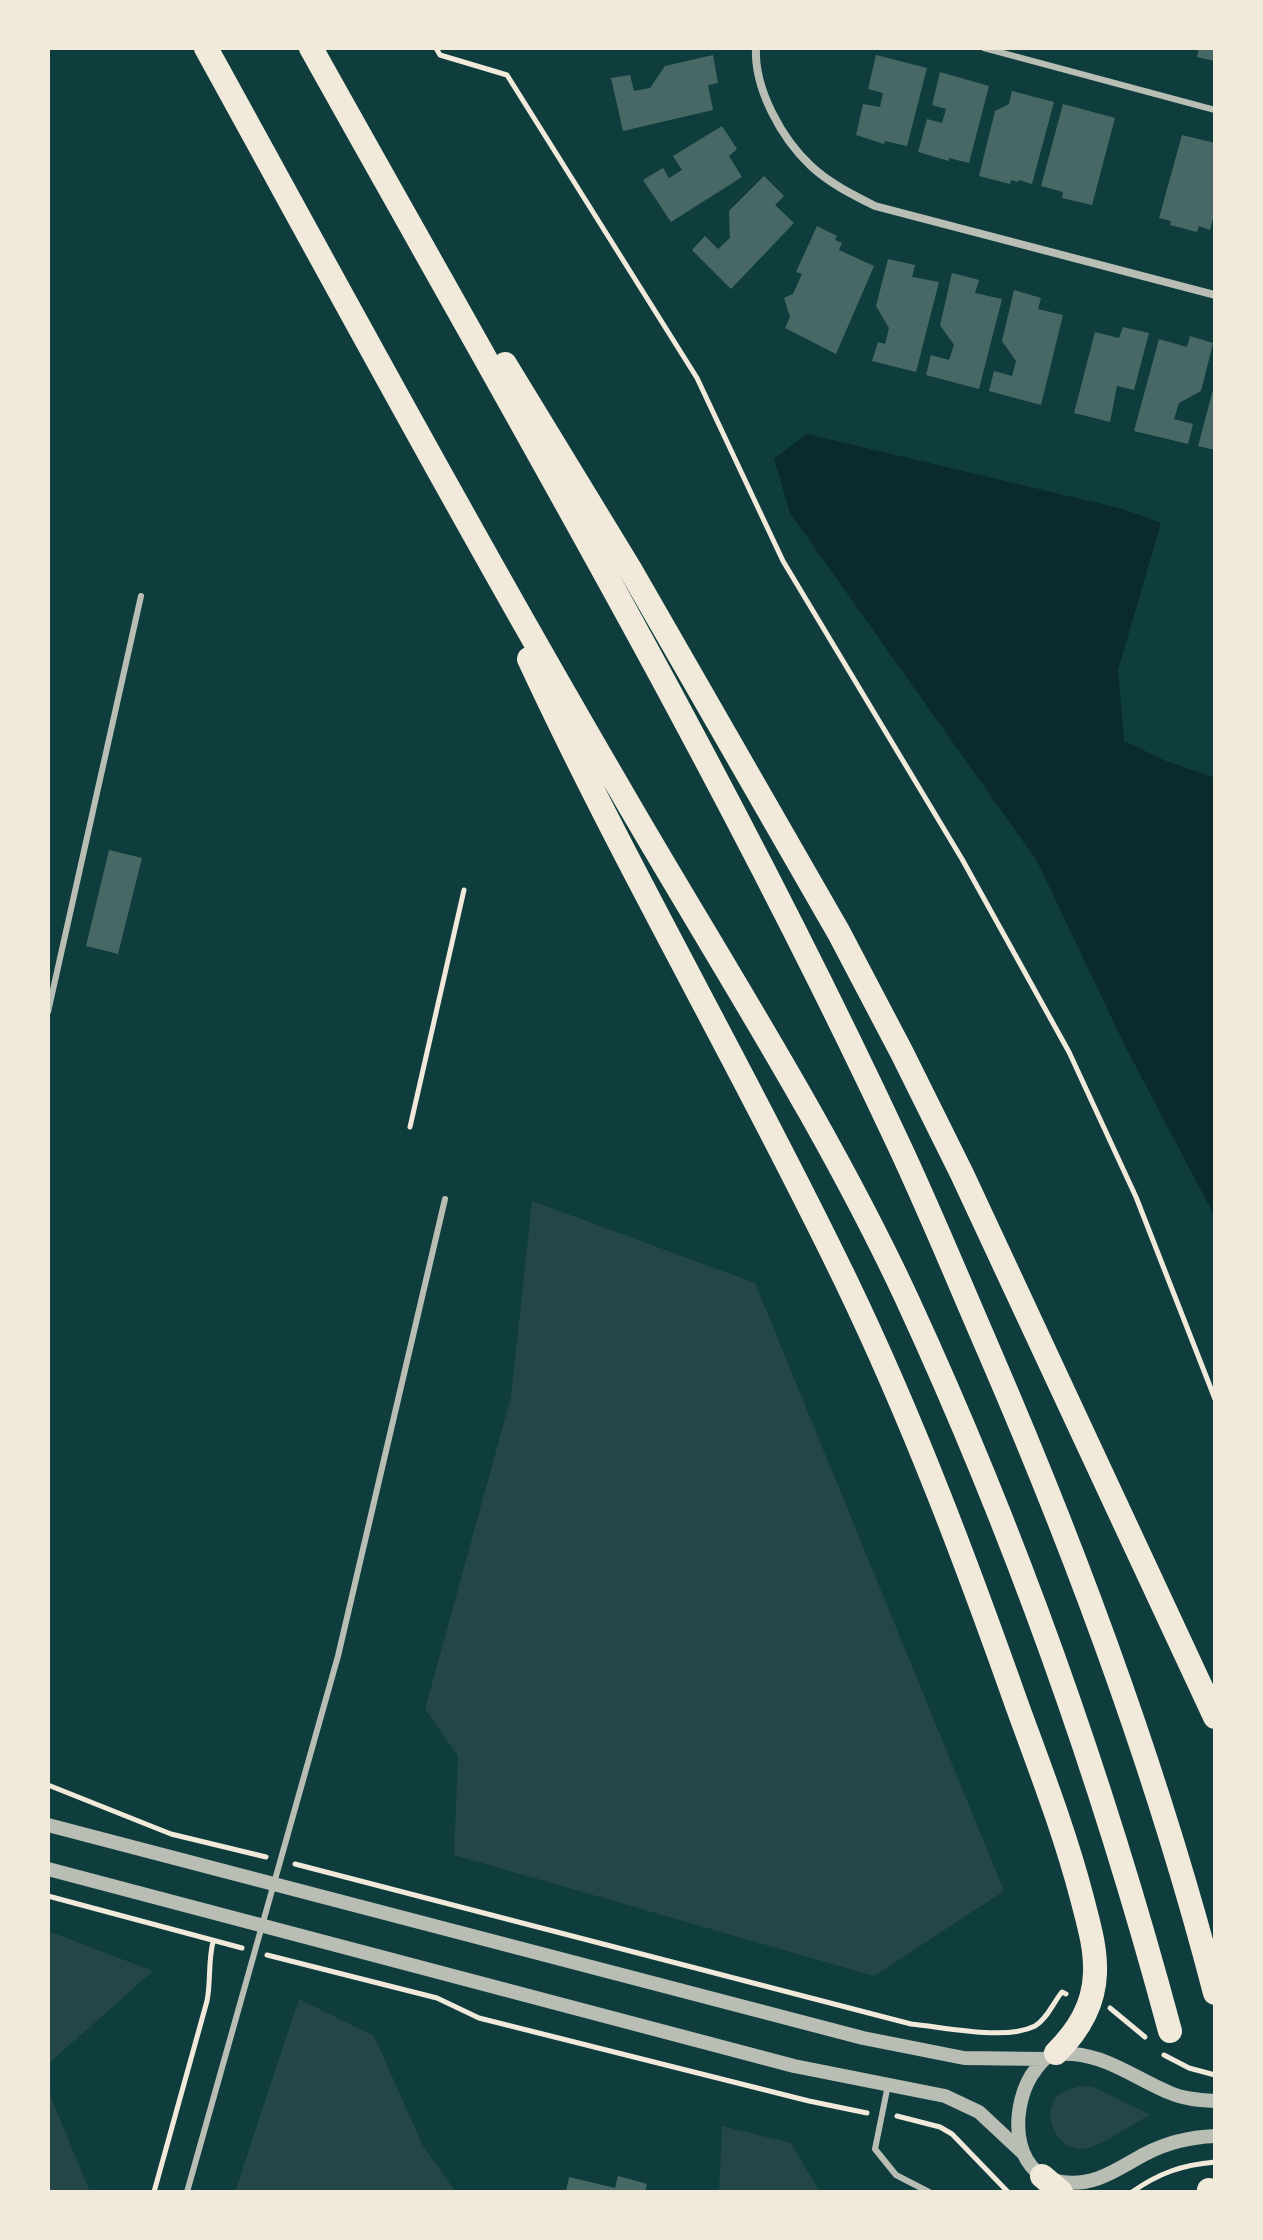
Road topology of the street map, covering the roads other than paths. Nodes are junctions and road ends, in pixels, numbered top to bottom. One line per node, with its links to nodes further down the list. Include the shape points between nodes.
1 (206, 48): 7 (highway)
2 (312, 48): 11 (highway, via 630,569 839,933 962,1174); 16 (highway, via 699,746 901,1148 1088,1593 1167,1827)
3 (756, 48): 6 (street, via 763,90 777,121 810,165 837,186 875,206)
4 (984, 48): 5 (lane)
5 (1215, 110)
6 (1215, 295)
7 (451, 490): 17 (highway, via 816,1125 907,1299 985,1479 1069,1701); 18 (highway, via 575,758 849,1287 968,1566 1070,1854 1092,1935 1091,2001 1077,2030)
8 (141, 596): 9 (lane)
9 (48, 1012)
10 (445, 1199): 14 (lane, via 338,1656)
11 (1215, 1717)
12 (48, 1825): 14 (street)
13 (48, 1869): 15 (street)
14 (274, 1883): 15 (lane); 18 (street, via 901,2047 964,2058)
15 (260, 1927): 19 (street, via 764,2058); 24 (lane)
16 (1215, 1993)
17 (1170, 2031)
18 (1050, 2056): 20 (street, via 1099,2058 1168,2093); 22 (street, via 1028,2079 1018,2105)
19 (888, 2085): 22 (street, via 964,2103); 25 (lane, via 875,2149 896,2175)
20 (1215, 2101)
21 (1215, 2136): 23 (street, via 1165,2146 1100,2179 1061,2183)
22 (1024, 2154): 23 (street)
23 (1042, 2176): 26 (highway)
24 (187, 2192)
25 (929, 2192)
26 (1061, 2192)

